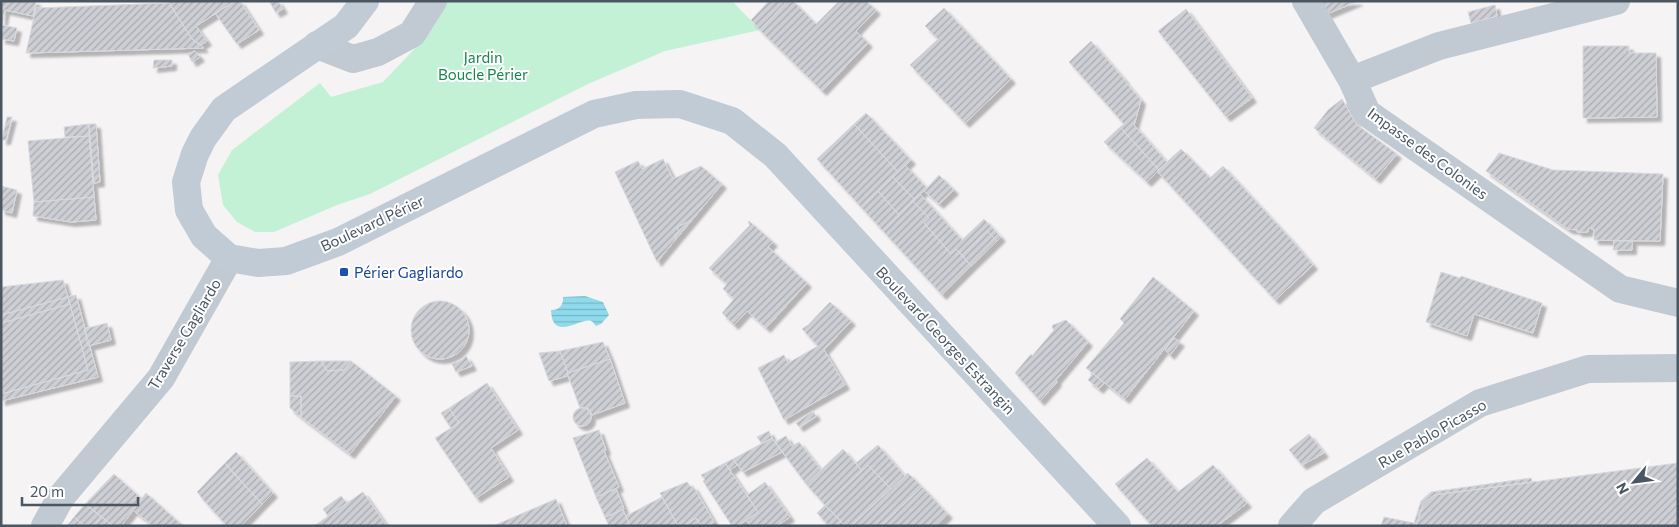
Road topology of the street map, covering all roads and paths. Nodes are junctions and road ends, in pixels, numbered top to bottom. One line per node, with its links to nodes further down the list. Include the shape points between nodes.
1 (364, 1): 5 (street, via 346,26)
2 (433, 1): 5 (street, via 412,34 378,52 353,59)
3 (1306, 1): 6 (street, Impasse des Colonies)
4 (1616, 1): 6 (street, via 1439,46)
5 (316, 45): 8 (street, via 224,109 195,154 186,182 189,210 204,236)
6 (1352, 80): 9 (street, Impasse des Colonies, via 1367,112 1620,290)
7 (776, 155): 8 (street, Boulevard Périer, via 732,121 680,104 636,105 594,114 338,242 286,261 258,263); 12 (street, Boulevard Georges Estrangin)
8 (229, 258): 11 (street, Traverse Gagliardo, via 161,378 61,497)
9 (1678, 303)
10 (1678, 368): 13 (street, Rue Pablo Picasso, via 1588,369 1480,402 1314,501)
11 (45, 526)
12 (1117, 526)
13 (1292, 526)

